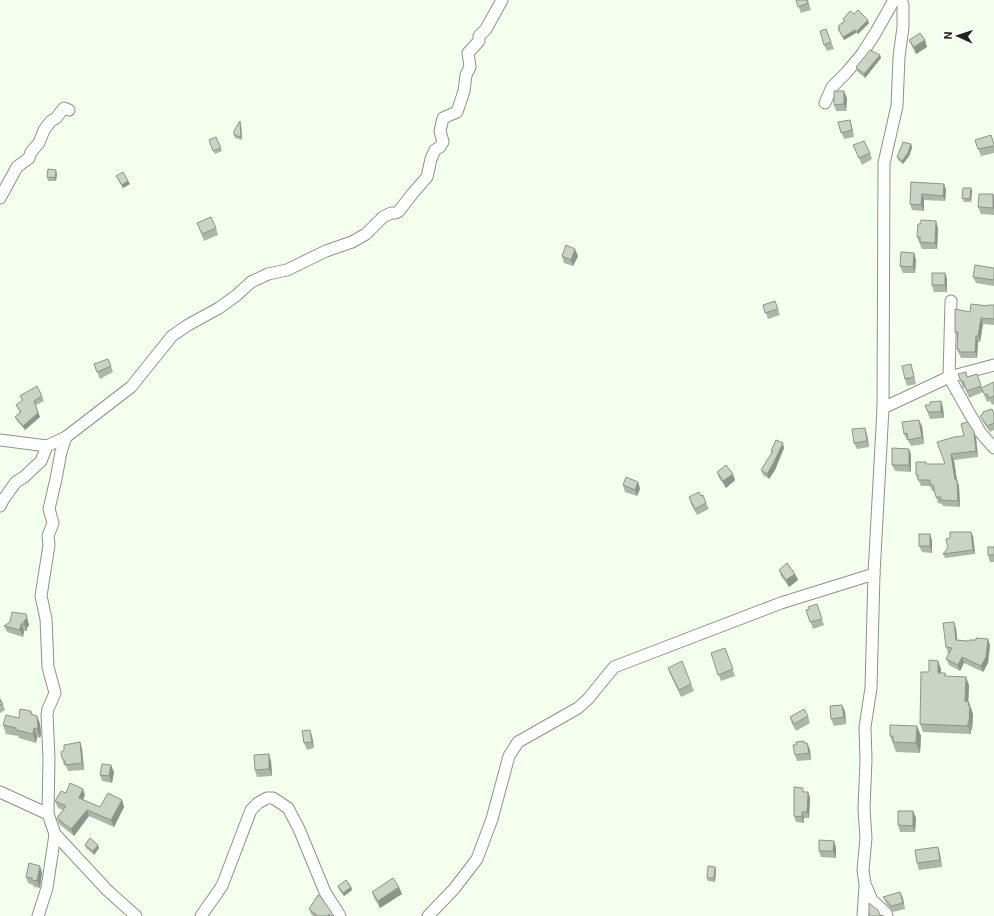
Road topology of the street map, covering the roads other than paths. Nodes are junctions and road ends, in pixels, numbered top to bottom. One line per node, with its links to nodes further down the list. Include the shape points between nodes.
1 (502, 0): 11 (street, via 486,29 479,36 479,41 468,53 470,67 464,91 457,112 443,118 440,131 443,142 434,150 427,177 399,211 383,217 366,234 352,242 326,251 287,270 268,274 251,282 219,308 172,336 130,387)
2 (894, 0): 4 (street, via 862,54 832,86)
3 (901, 0): 10 (street, via 903,27 897,106 884,163)
4 (824, 103)
5 (69, 110): 6 (street, via 64,108 50,121 29,158 17,167)
6 (0, 198)
7 (952, 301): 9 (street)
8 (994, 365): 9 (street)
9 (949, 377): 10 (street); 14 (street, via 980,432)
10 (883, 408): 16 (street)
11 (66, 437): 13 (street); 18 (street, via 60,452 49,509 53,523 48,536 49,545 41,596 46,619 48,667 55,693 48,709)
12 (0, 440): 13 (street)
13 (47, 446): 15 (street, via 41,461 16,482)
14 (994, 448)
15 (0, 506)
16 (874, 574): 20 (street, via 870,688 865,727); 25 (street, via 781,603 614,668 578,708 518,742 509,756 492,819 477,859 454,889)
17 (0, 792): 18 (street)
18 (48, 814): 19 (street)
19 (55, 834): 21 (street, via 47,888); 22 (street, via 107,890)
20 (865, 884): 26 (street); 27 (street, via 872,900)
21 (38, 916)
22 (136, 916)
23 (201, 916): 24 (street, via 222,886 251,810 267,798 273,798 288,808 325,892)
24 (340, 916)
25 (428, 916)
26 (863, 916)
27 (887, 916)

